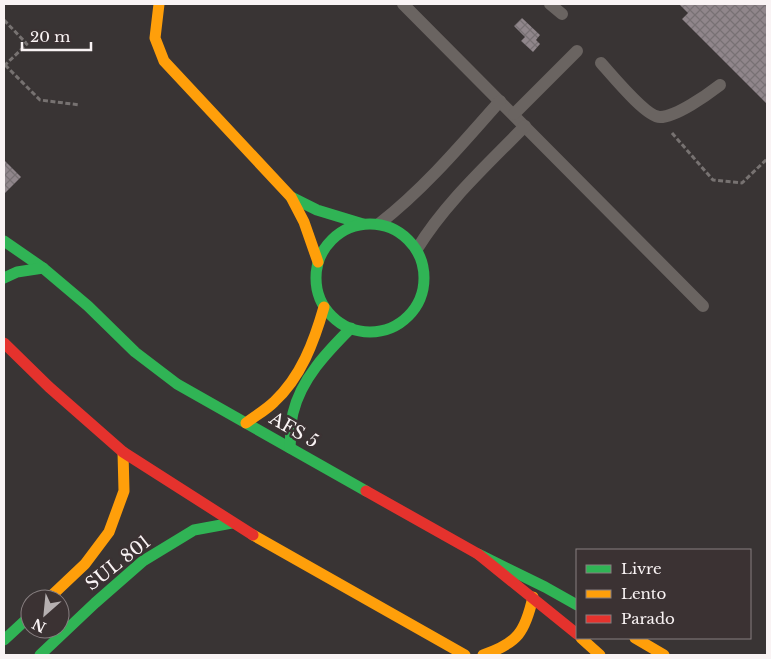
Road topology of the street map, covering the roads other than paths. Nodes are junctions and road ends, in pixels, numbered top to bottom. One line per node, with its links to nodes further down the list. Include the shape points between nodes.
1 (159, 4): 11 (main road, via 155,38 164,61)
2 (403, 4): 8 (lane)
3 (550, 4): 4 (lane)
4 (562, 14)
5 (577, 51): 9 (lane)
6 (601, 64): 7 (lane, via 646,112 658,117 669,115)
7 (720, 85)
8 (500, 101): 9 (lane); 13 (lane, via 441,168)
9 (514, 114): 10 (lane)
10 (525, 126): 15 (lane, via 469,183); 20 (lane)
11 (291, 198): 12 (main road); 16 (main road, via 304,222)
12 (363, 224): 13 (main road); 16 (main road, via 346,228 332,239)
13 (379, 224): 15 (main road, via 394,228)
14 (4, 241): 17 (main road, AFS 5)
15 (417, 249): 21 (main road, via 425,282 421,299 411,314 397,326 380,332 362,332)
16 (318, 262): 19 (main road, via 316,286)
17 (43, 268): 18 (main road, via 17,272); 25 (main road, AFS 5, via 135,352 170,378)
18 (4, 278)
19 (324, 306): 21 (main road, via 331,316); 23 (main road, via 319,326)
20 (703, 306)
21 (352, 328): 24 (main road, via 326,355)
22 (4, 343): 27 (main road)
23 (297, 374): 24 (lane); 25 (main road, via 274,402)
24 (310, 378): 26 (main road, via 295,405)
25 (246, 423): 26 (main road, AFS 5)
26 (290, 448): 29 (main road, AFS 5)
27 (123, 452): 28 (main road); 30 (main road, SUL 801, via 124,491 109,532 85,564)
28 (232, 523): 34 (main road, SUL 801, via 194,530 143,561); 41 (main road)
29 (478, 554): 31 (main road, AFS 5); 32 (main road)
30 (59, 589)
31 (532, 597): 35 (main road, AFS 5); 42 (main road, via 523,633 511,644)
32 (576, 604)
33 (20, 625): 39 (main road)
34 (70, 627)
35 (576, 633)
36 (57, 639): 40 (main road, SUL 801)
37 (582, 639): 43 (main road)
38 (637, 639): 44 (main road)
39 (4, 640)
40 (40, 655)
41 (465, 655)
42 (483, 655)
43 (600, 655)
44 (664, 655)

